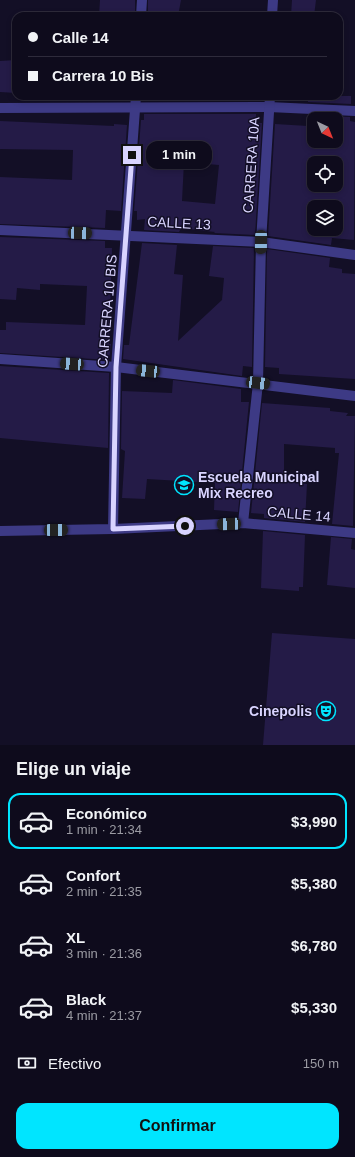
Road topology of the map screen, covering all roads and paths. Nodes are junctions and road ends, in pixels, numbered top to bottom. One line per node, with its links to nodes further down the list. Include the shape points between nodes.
1 (142, 0): 3 (street)
2 (273, 0): 4 (street)
3 (141, 12)
4 (272, 12)
5 (136, 100): 7 (street, CARRERA 10 BIS)
6 (270, 100): 8 (street, CARRERA 10A)
7 (136, 107): 8 (street); 9 (street); 12 (street, CARRERA 10 BIS)
8 (269, 107): 10 (street); 13 (street, CARRERA 10A)
9 (0, 108)
10 (355, 111)
11 (0, 230): 12 (street, CALLE 13)
12 (127, 234): 13 (street, CALLE 13); 16 (street, CARRERA 10 BIS)
13 (261, 242): 14 (street, CALLE 13); 17 (street, CARRERA 10A)
14 (355, 255)
15 (0, 359): 16 (street)
16 (116, 367): 17 (street); 20 (street, CARRERA 10 BIS)
17 (258, 383): 18 (street); 19 (street, CARRERA 10A)
18 (355, 396)
19 (243, 523): 20 (street, CALLE 14); 22 (street, CALLE 14)
20 (113, 529): 21 (street, CALLE 14)
21 (0, 531)
22 (355, 533)

